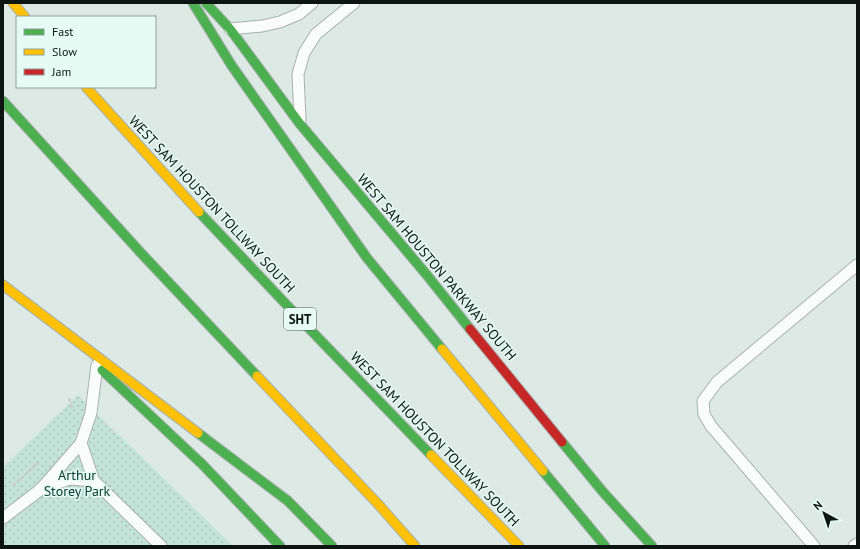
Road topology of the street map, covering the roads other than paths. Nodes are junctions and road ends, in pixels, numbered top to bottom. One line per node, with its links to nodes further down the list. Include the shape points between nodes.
1 (13, 3): 6 (main road)
2 (193, 3): 24 (main road, via 232,66 367,258)
3 (206, 3): 7 (main road, WEST SAM HOUSTON PARKWAY SOUTH)
4 (312, 3): 7 (lane, via 299,14 280,22)
5 (354, 3): 10 (lane, via 316,34 304,53 298,74)
6 (24, 16)
7 (230, 29): 10 (main road, WEST SAM HOUSTON PARKWAY SOUTH)
8 (87, 88): 23 (main road, WEST SAM HOUSTON TOLLWAY SOUTH / SHT, via 229,245)
9 (3, 101): 22 (main road, via 141,253)
10 (300, 124): 25 (main road, WEST SAM HOUSTON PARKWAY SOUTH, via 603,492)
11 (857, 264): 26 (lane, via 717,382 703,401 704,414 711,426)
12 (3, 286): 13 (main road); 21 (main road, via 288,501)
13 (97, 365): 14 (lane, via 90,413); 20 (main road, via 203,465)
14 (80, 443): 15 (lane); 16 (lane)
15 (94, 481): 16 (lane, via 70,479); 19 (lane)
16 (40, 490): 17 (lane)
17 (3, 518)
18 (857, 544): 27 (lane)
19 (161, 546)
20 (280, 546)
21 (332, 546)
22 (415, 546)
23 (519, 546)
24 (605, 546)
25 (652, 546)
26 (814, 546)
27 (854, 546)

